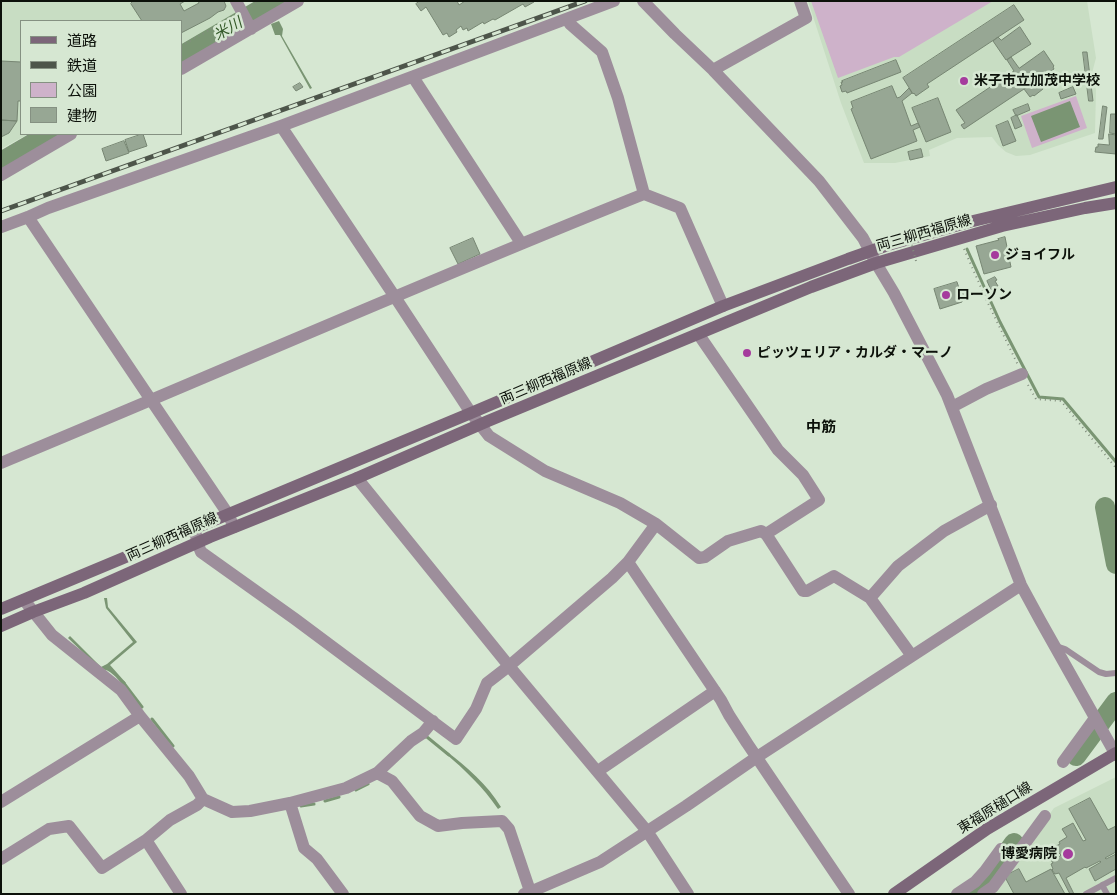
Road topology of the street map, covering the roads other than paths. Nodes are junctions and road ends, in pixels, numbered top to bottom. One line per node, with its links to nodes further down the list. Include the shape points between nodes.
1 (298, 1): 5 (street)
2 (614, 1): 6 (street)
3 (643, 1): 8 (street)
4 (800, 1): 8 (street, via 806,18)
5 (244, 16): 7 (street)
6 (567, 19): 9 (street); 14 (street, via 602,52)
7 (182, 67)
8 (712, 70): 19 (street, via 819,180)
9 (413, 77): 10 (street); 18 (street)
10 (281, 126): 16 (street); 21 (street)
11 (69, 135): 12 (street)
12 (1, 175)
13 (1116, 187): 19 (main road, 両三柳西福原線, via 969,222)
14 (644, 194): 18 (street); 22 (street, via 680,208)
15 (1116, 203): 20 (main road, 両三柳西福原線, via 1002,226)
16 (28, 217): 17 (street); 25 (street)
17 (1, 227)
18 (520, 243): 21 (street)
19 (870, 251): 20 (street); 22 (main road, 両三柳西福原線)
20 (876, 263): 23 (main road, 両三柳西福原線); 26 (street)
21 (395, 297): 25 (street); 27 (street)
22 (723, 306): 27 (main road, 両三柳西福原線)
23 (699, 335): 28 (main road, 両三柳西福原線); 36 (street, via 778,450 803,475 819,500)
24 (1022, 374): 26 (street)
25 (151, 400): 29 (street); 32 (street)
26 (952, 407): 31 (street)
27 (471, 413): 28 (street); 32 (main road, 両三柳西福原線)
28 (480, 425): 30 (main road, 両三柳西福原線); 33 (street, via 489,436 545,471 620,502)
29 (1, 462)
30 (356, 478): 34 (main road, 両三柳西福原線); 47 (street)
31 (991, 505): 39 (street); 40 (street, via 921,548 898,566)
32 (228, 514): 34 (street); 35 (main road, 両三柳西福原線)
33 (656, 524): 36 (street, via 699,558 706,557 728,541 761,531); 38 (street)
34 (234, 527): 37 (main road, 両三柳西福原線)
35 (196, 528): 37 (street); 41 (main road, 両三柳西福原線)
36 (766, 534): 40 (street, via 803,591 807,592 834,576)
37 (197, 542): 43 (main road, 両三柳西福原線, via 84,593); 51 (street, via 201,552)
38 (628, 562): 47 (street); 49 (street)
39 (1021, 584): 45 (street); 46 (street)
40 (870, 598): 46 (street)
41 (24, 600): 42 (main road, 両三柳西福原線); 43 (street)
42 (1, 609)
43 (33, 612): 44 (main road, 両三柳西福原線); 50 (street, via 52,635 121,690)
44 (1, 626)
45 (1055, 645): 48 (lane, via 1099,672); 52 (street)
46 (912, 656): 54 (street)
47 (509, 666): 51 (street, via 487,683 476,709 456,738); 56 (street)
48 (1116, 673)
49 (715, 691): 54 (street); 56 (street)
50 (140, 716): 58 (street); 59 (street)
51 (433, 721): 57 (street)
52 (1098, 723): 53 (street); 55 (street)
53 (1116, 754): 73 (main road, 東福原樋口線, via 987,829)
54 (757, 757): 62 (street); 72 (street)
55 (1063, 762)
56 (598, 771): 62 (street)
57 (381, 775): 60 (street); 68 (street, via 392,781 420,816 438,826 502,821 509,829)
58 (204, 799): 60 (street, via 232,812); 63 (street)
59 (1, 802)
60 (290, 803): 70 (street, via 304,848 317,859)
61 (1045, 816): 75 (street, via 993,887)
62 (646, 831): 68 (street, via 600,862); 71 (street)
63 (146, 840): 65 (street, via 102,868 70,826 49,829); 69 (street)
64 (1001, 849): 74 (street, via 975,882)
65 (1, 859)
66 (1116, 878): 67 (lane)
67 (1102, 885): 76 (lane); 77 (lane)
68 (528, 893)
69 (181, 894)
70 (343, 894)
71 (688, 894)
72 (849, 894)
73 (894, 894)
74 (957, 894)
75 (983, 894)
76 (1086, 894)
77 (1107, 894)

